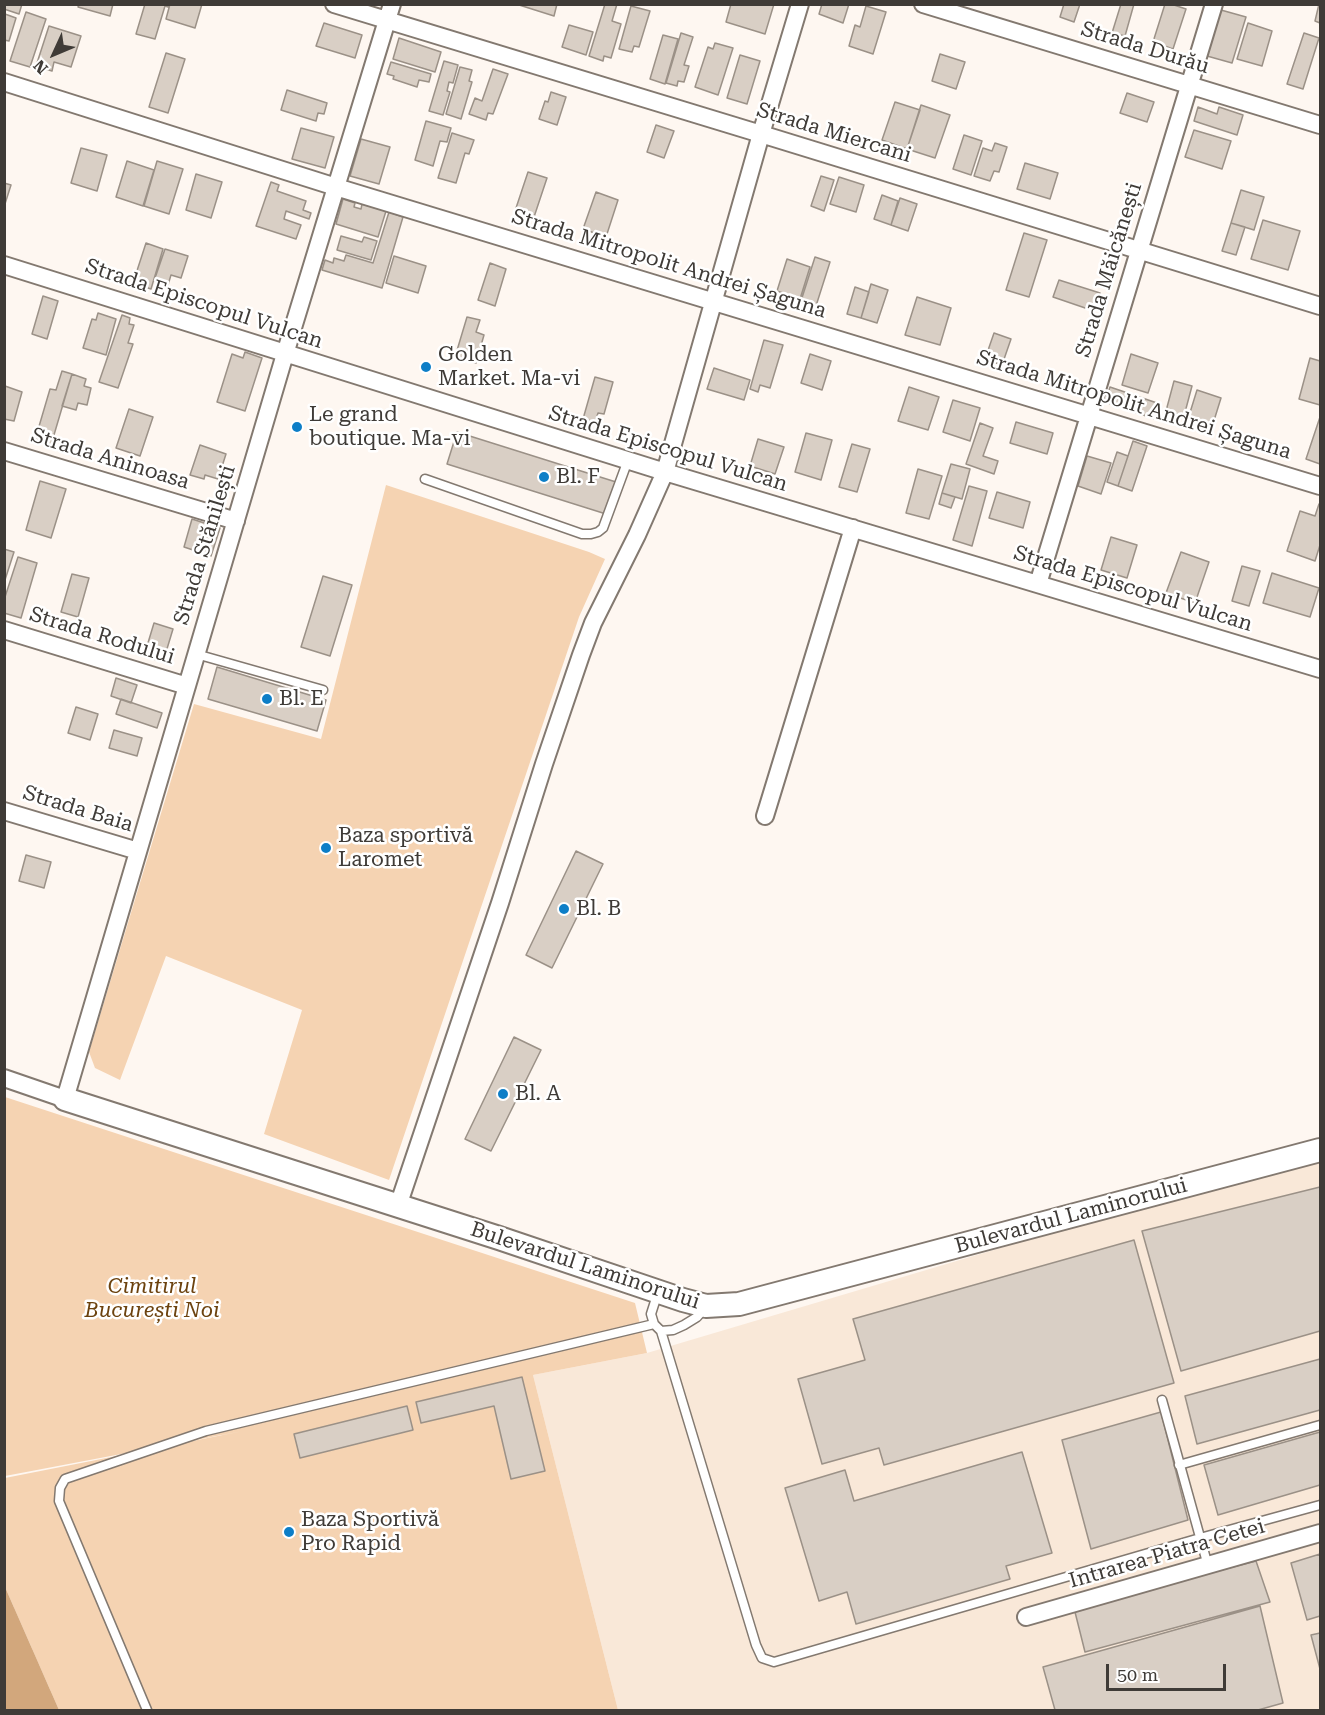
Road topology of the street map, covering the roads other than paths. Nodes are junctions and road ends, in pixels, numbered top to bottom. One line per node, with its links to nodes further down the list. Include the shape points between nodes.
1 (334, 4): 5 (street, Strada Miercani)
2 (800, 4): 9 (street)
3 (923, 4): 7 (street, Strada Durău)
4 (1214, 4): 7 (street, Strada Măicănești)
5 (389, 12): 9 (street, Strada Miercani); 10 (street, Strada Stănilești)
6 (4, 82): 10 (street, Strada Mitropolit Andrei Șaguna)
7 (1190, 85): 8 (street, Strada Durău); 11 (street, Strada Măicănești)
8 (1320, 125)
9 (761, 134): 11 (street, Strada Miercani); 13 (street)
10 (336, 187): 13 (street, Strada Mitropolit Andrei Șaguna); 15 (street, Strada Stănilești)
11 (1139, 251): 14 (street, Strada Miercani); 16 (street, Strada Măicănești)
12 (4, 265): 15 (street, Strada Episcopul Vulcan)
13 (713, 301): 16 (street, Strada Mitropolit Andrei Șaguna); 19 (street)
14 (1320, 306)
15 (285, 354): 18 (street, Strada Episcopul Vulcan); 22 (street, Strada Stănilești)
16 (1089, 415): 21 (street, Strada Mitropolit Andrei Șaguna); 24 (street, Strada Măicănești)
17 (4, 450): 22 (street, Strada Aninoasa)
18 (628, 460): 19 (street, Strada Episcopul Vulcan); 20 (lane, via 603,528 591,534)
19 (664, 472): 23 (street, Strada Episcopul Vulcan); 36 (street, via 581,656)
20 (425, 479)
21 (1320, 486)
22 (236, 521): 26 (street, Strada Stănilești)
23 (853, 528): 24 (street, Strada Episcopul Vulcan); 31 (street)
24 (1038, 584): 27 (street, Strada Episcopul Vulcan)
25 (4, 630): 28 (street, Strada Rodului)
26 (196, 654): 28 (street, Strada Stănilești); 29 (lane)
27 (1320, 669)
28 (187, 686): 32 (street, Strada Stănilești)
29 (322, 690)
30 (4, 811): 32 (street, Strada Baia)
31 (765, 816)
32 (138, 851): 34 (street, Strada Stănilești)
33 (4, 1078): 34 (street)
34 (65, 1099): 36 (street, Bulevardul Laminorului)
35 (1320, 1150): 38 (street, Bulevardul Laminorului, via 739,1304)
36 (398, 1206): 37 (street, Bulevardul Laminorului)
37 (658, 1292): 38 (street, Bulevardul Laminorului); 39 (lane, via 651,1314)
38 (706, 1306): 40 (lane, via 684,1325)
39 (654, 1324): 40 (lane); 49 (lane, via 206,1431 65,1479 59,1501)
40 (661, 1331): 46 (lane, via 762,1658 774,1662)
41 (1162, 1400): 43 (lane)
42 (1320, 1425): 43 (lane)
43 (1179, 1465): 46 (lane)
44 (1320, 1505): 46 (lane)
45 (1320, 1533): 47 (street, Intrarea Piatra Cetei)
46 (1200, 1538): 47 (lane)
47 (1208, 1566): 48 (street, Intrarea Piatra Cetei)
48 (1026, 1617)
49 (147, 1710)

